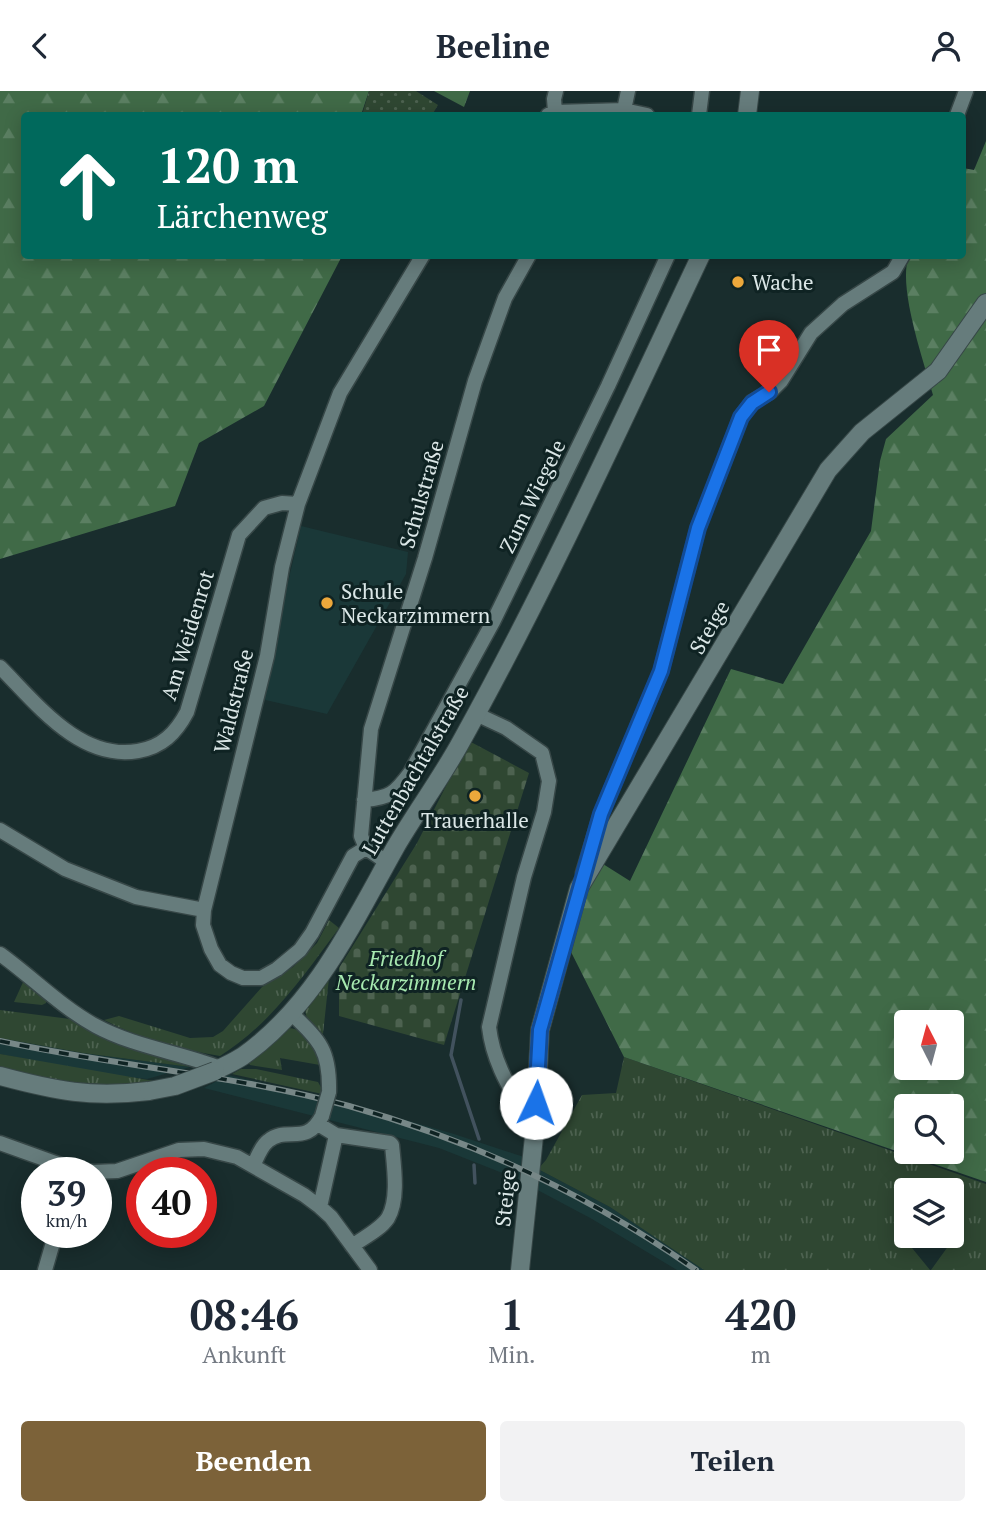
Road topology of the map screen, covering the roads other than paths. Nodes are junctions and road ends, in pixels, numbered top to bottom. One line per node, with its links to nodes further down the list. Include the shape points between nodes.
1 (556, 91): 7 (street)
2 (628, 91): 6 (street)
3 (702, 91): 10 (street)
4 (750, 91): 11 (street)
5 (966, 91): 12 (street)
6 (624, 110): 8 (street); 9 (street)
7 (551, 112)
8 (614, 112)
9 (633, 112)
10 (699, 112)
11 (747, 112)
12 (958, 112)
13 (421, 259): 19 (street, Waldstraße, via 340,393)
14 (527, 259): 22 (street, Schulstraße, via 505,298 475,381 371,729)
15 (666, 259): 22 (street, Zum Wiegele, via 494,622 410,773 387,797)
16 (699, 259): 21 (street, Luttenbachtalstraße, via 588,494)
17 (901, 259): 26 (street, via 893,272 821,323 781,381 741,417 698,528 661,671 601,814)
18 (986, 303): 26 (street, Steige, via 938,371 862,432 828,470)
19 (298, 503): 20 (street, Am Weidenrot, via 264,508 239,535 187,712 178,730 149,749 106,751 81,741); 27 (street, Waldstraße, via 267,656)
20 (0, 667)
21 (476, 714): 25 (street, Luttenbachtalstraße); 33 (street, via 542,753 549,781 489,1027 498,1067)
22 (364, 800): 24 (street, Schulstraße, via 361,836)
23 (0, 830): 27 (street, via 77,874 136,897)
24 (366, 848): 25 (street); 27 (street, Waldstraße, via 353,856 300,950 261,978 243,978 220,965 203,926)
25 (388, 863): 29 (street, Luttenbachtalstraße, via 333,958)
26 (579, 888): 33 (street, Steige, via 540,1030)
27 (204, 910)
28 (0, 954): 30 (street, via 95,1026)
29 (291, 1013): 30 (street, Luttenbachtalstraße, via 241,1057); 32 (street, bridge, via 321,1043 327,1056 329,1092)
30 (217, 1069): 31 (street, Luttenbachtalstraße, bridge, via 174,1086 115,1095 79,1094)
31 (0, 1076)
32 (320, 1120): 34 (street); 37 (street, via 305,1134 266,1142)
33 (535, 1127): 44 (street, Steige)
34 (336, 1135): 39 (street); 40 (street, via 392,1145 392,1208 380,1227)
35 (0, 1143): 36 (street)
36 (38, 1157)
37 (253, 1165): 38 (street, via 204,1149 179,1150); 39 (street)
38 (112, 1171)
39 (320, 1207): 40 (street)
40 (352, 1247): 43 (street)
41 (51, 1248): 42 (street)
42 (45, 1270)
43 (370, 1270)
44 (520, 1270)

